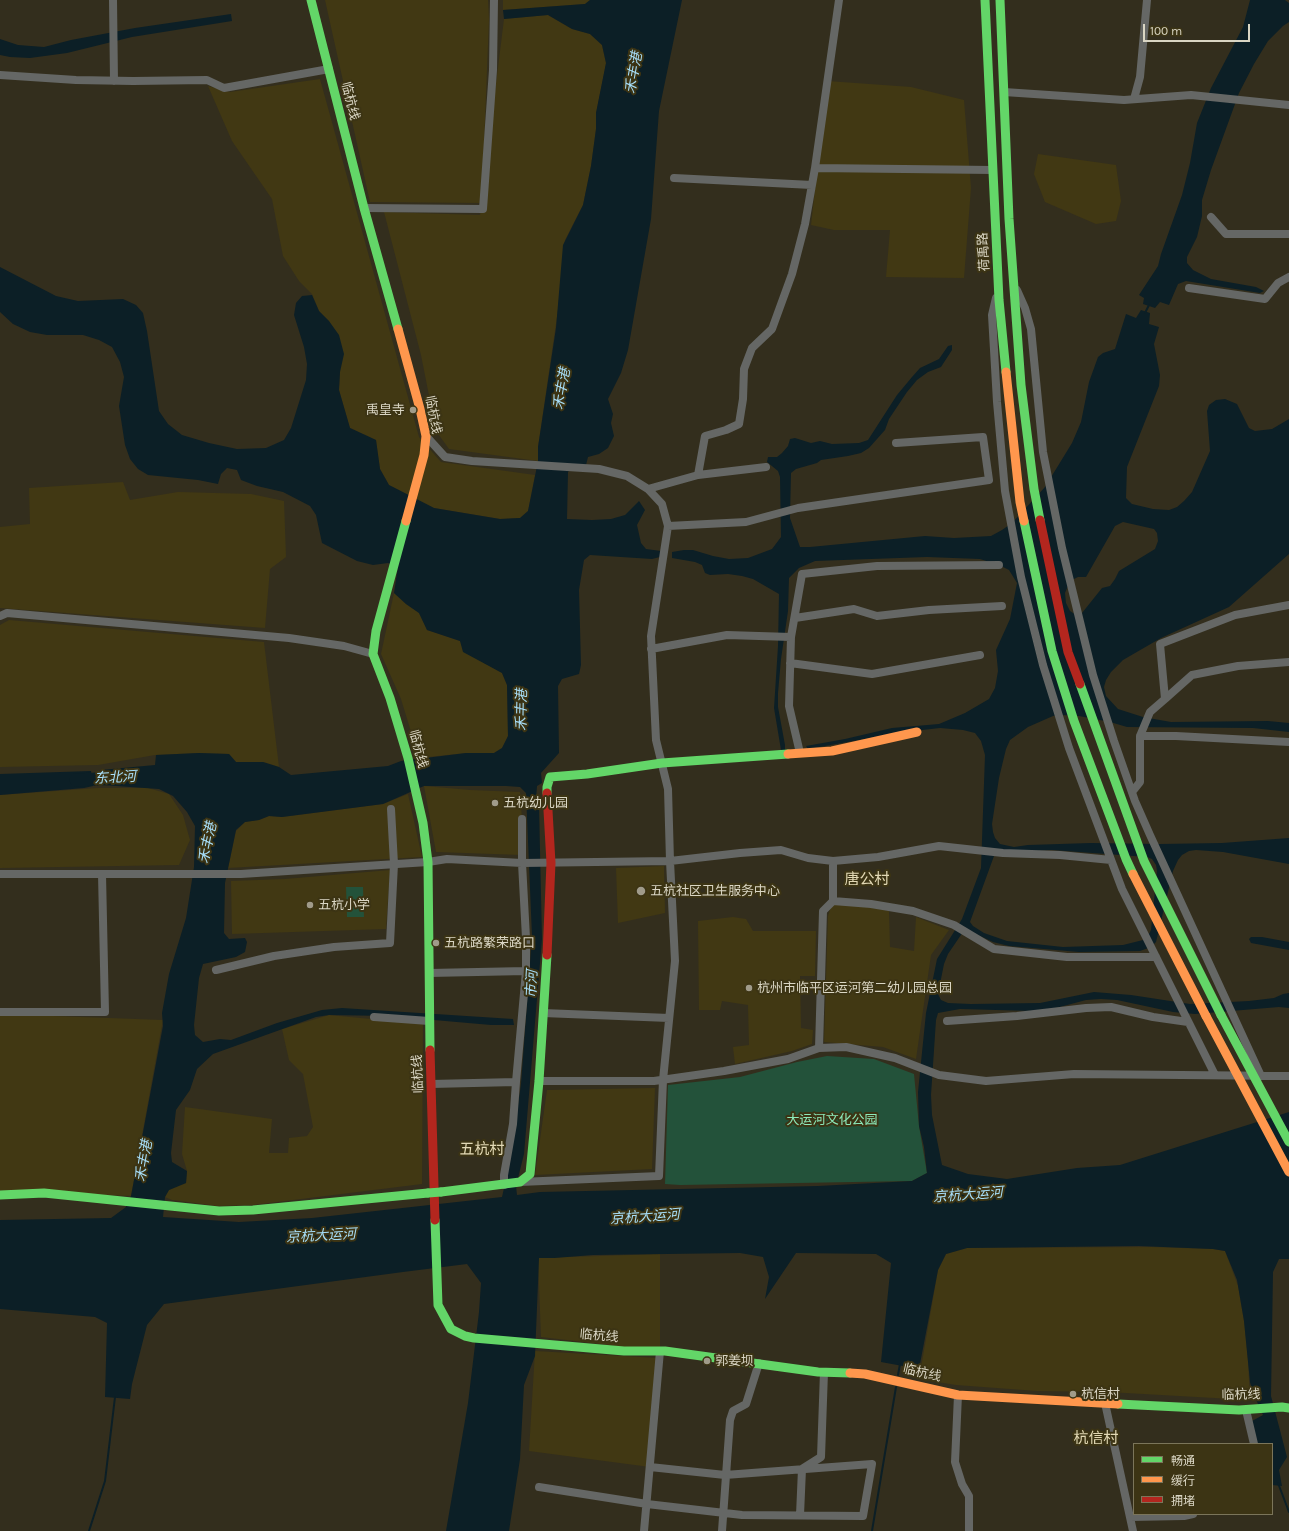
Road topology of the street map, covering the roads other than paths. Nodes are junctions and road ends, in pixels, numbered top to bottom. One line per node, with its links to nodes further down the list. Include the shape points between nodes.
1 (113, 0): 10 (street)
2 (311, 0): 8 (street, 临杭线)
3 (494, 0): 18 (street, via 484,209)
4 (839, 0): 14 (street)
5 (986, 0): 15 (street, 荷禹路)
6 (1000, 0): 11 (street, 荷禹路)
7 (1147, 0): 12 (street, via 1140,77)
8 (329, 69): 10 (street, via 224,88 207,80); 18 (street, 临杭线)
9 (0, 76): 10 (street)
10 (114, 81)
11 (1004, 92): 12 (street); 22 (street, 荷禹路)
12 (1134, 99): 13 (street, via 1191,95)
13 (1289, 105)
14 (815, 168): 15 (street); 17 (street)
15 (993, 170): 24 (street, 荷禹路)
16 (674, 178): 17 (street)
17 (812, 185): 28 (street, via 792,274 772,329 752,348 744,369 739,424 705,436)
18 (364, 208): 25 (street, 临杭线)
19 (1211, 217): 20 (street, via 1226,234)
20 (1289, 234)
21 (1289, 277): 23 (street, via 1278,283 1265,299)
22 (1013, 282): 48 (street, via 1031,329 1044,452 1065,563 1093,676); 80 (street, 荷禹路, bridge, via 1021,386 1034,489 1068,652 1144,861 1215,1004)
23 (1189, 288)
24 (998, 290): 51 (street, via 992,315 996,402 1005,491 1021,577 1043,665 1064,733); 81 (street, 荷禹路, bridge, via 1020,502 1052,651 1074,721 1132,872 1160,930)
25 (426, 436): 29 (street, via 445,457 599,469 627,476); 38 (street, 临杭线, via 424,455 376,631)
26 (896, 443): 30 (street, via 983,437 989,480 798,508 746,522)
27 (766, 467): 28 (street)
28 (698, 475): 29 (street)
29 (648, 489): 30 (street, via 662,504)
30 (668, 526): 37 (street)
31 (999, 565): 35 (street, via 877,566 802,574)
32 (1289, 605): 42 (street, via 1235,615 1160,644)
33 (1002, 606): 35 (street, via 877,616 854,609)
34 (0, 616): 38 (street, via 7,613 289,638 344,646)
35 (795, 618): 36 (street)
36 (791, 637): 37 (street, via 727,635); 41 (street)
37 (651, 649): 47 (street, via 656,740)
38 (373, 654): 54 (street, 临杭线, via 390,698 408,758 423,823)
39 (980, 655): 41 (street, via 872,674)
40 (1289, 662): 42 (street, via 1238,666 1192,675)
41 (790, 663): 46 (street, via 789,706)
42 (1165, 700): 44 (street, via 1150,712)
43 (917, 732): 46 (street, via 832,751)
44 (1140, 736): 45 (street); 48 (street, via 1140,782)
45 (1289, 742)
46 (800, 753): 47 (street)
47 (662, 763): 52 (street, via 668,789); 56 (street, via 550,777 547,787)
48 (1132, 792): 74 (street)
49 (391, 809): 57 (street)
50 (522, 819): 55 (street)
51 (1110, 857): 53 (street, via 939,846 878,857); 61 (street, via 1122,889)
52 (670, 861): 53 (street, via 782,850 808,858); 56 (street); 69 (street, via 675,961)
53 (833, 861): 60 (street)
54 (428, 862): 55 (street, via 447,859); 57 (street); 64 (street, 临杭线)
55 (522, 863): 56 (street); 63 (street)
56 (550, 863): 66 (street)
57 (394, 864): 59 (street, via 229,874); 62 (street, via 390,943 274,956)
58 (0, 874): 59 (street)
59 (102, 874): 65 (street, via 105,1012)
60 (833, 901): 61 (street, via 914,911 954,925 994,949 1067,957); 72 (street, via 823,911)
61 (1156, 957): 70 (street)
62 (216, 970)
63 (526, 971): 64 (street); 78 (street)
64 (429, 973): 67 (street, 临杭线)
65 (0, 1012)
66 (543, 1013): 69 (street); 76 (street)
67 (429, 1016): 68 (street); 79 (street, 临杭线)
68 (374, 1017)
69 (669, 1018): 77 (street)
70 (1186, 1018): 71 (street, via 1153,1017 1111,1007); 73 (street)
71 (947, 1021)
72 (819, 1048): 73 (street, via 846,1047 895,1058 939,1075 986,1081 1074,1074); 77 (street, via 788,1059)
73 (1215, 1075): 74 (street)
74 (1261, 1076): 75 (street)
75 (1289, 1076)
76 (539, 1080): 77 (street); 82 (street, via 530,1174)
77 (663, 1080): 82 (street, via 659,1176)
78 (516, 1082): 79 (street); 83 (street, via 513,1124 504,1175)
79 (431, 1084): 85 (street, 临杭线, via 438,1305 450,1329 474,1338 624,1351)
80 (1289, 1142)
81 (1289, 1172)
82 (520, 1182): 83 (street)
83 (505, 1185): 84 (street, bridge, via 253,1210 219,1211 44,1193)
84 (0, 1195)
85 (660, 1351): 86 (street, 临杭线); 93 (street)
86 (759, 1363): 87 (street, 临杭线); 95 (street, via 746,1404 733,1411 730,1420)
87 (824, 1372): 88 (street, 临杭线, via 865,1374); 94 (street, via 821,1457)
88 (958, 1395): 89 (street, 临杭线); 104 (street, via 955,1462 969,1496)
89 (1105, 1403): 91 (street, 临杭线); 101 (street)
90 (1289, 1408): 91 (street, 临杭线)
91 (1246, 1410): 92 (street)
92 (1254, 1443)
93 (650, 1467): 95 (street); 97 (street)
94 (802, 1469): 95 (street); 99 (street); 99 (street, via 872,1464 863,1516)
95 (725, 1475): 98 (street)
96 (539, 1487): 97 (street)
97 (647, 1504): 98 (street); 102 (street)
98 (723, 1512): 99 (street, via 742,1515); 103 (street)
99 (800, 1515)
100 (1188, 1515): 101 (street)
101 (1130, 1517): 105 (street)
102 (644, 1531)
103 (722, 1531)
104 (969, 1531)
105 (1133, 1531)

